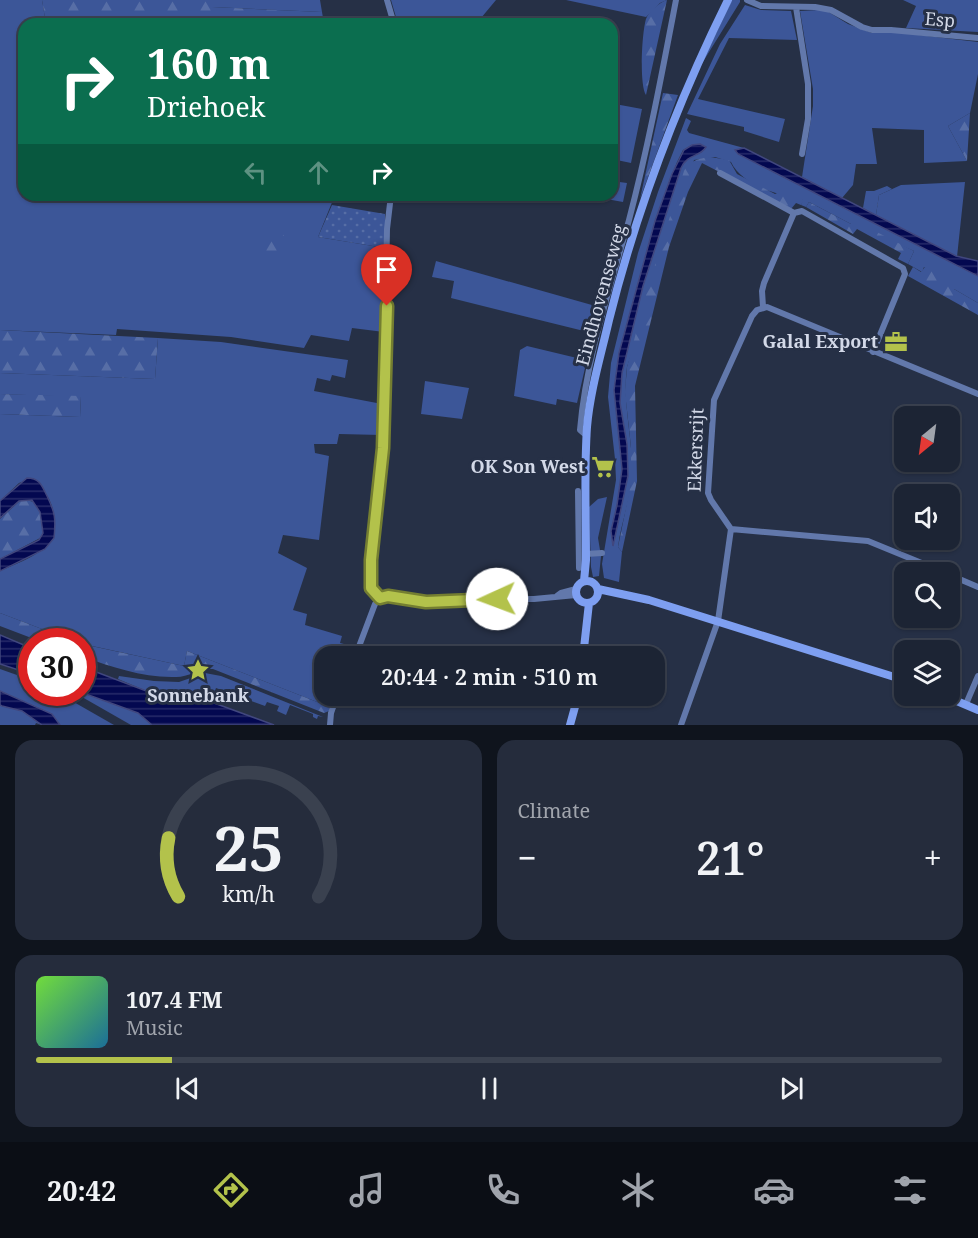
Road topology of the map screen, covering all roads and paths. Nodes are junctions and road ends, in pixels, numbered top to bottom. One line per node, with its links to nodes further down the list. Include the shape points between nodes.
1 (387, 0): 6 (street)
2 (676, 0): 15 (street, Eindhovenseweg, via 634,196 584,400 580,430)
3 (728, 0): 15 (main road, Eindhovenseweg, via 685,92 627,250 605,336)
4 (747, 0): 5 (street, Esp, via 761,6)
5 (796, 8): 7 (street, Esp, via 831,10 872,30); 8 (street, via 808,84)
6 (392, 18)
7 (978, 38)
8 (802, 154)
9 (720, 173): 11 (street)
10 (390, 201): 28 (street, via 383,448 370,583)
11 (794, 213): 12 (street, via 764,283); 13 (street, via 802,211 903,268 905,274)
12 (763, 307): 13 (street); 17 (street, Ekkersrijt, via 752,316 714,399 708,493)
13 (873, 352): 14 (street)
14 (978, 394)
15 (587, 436): 18 (main road, Eindhovenseweg)
16 (578, 491): 18 (street, Eindhovenseweg)
17 (731, 529): 21 (street, via 867,541); 29 (street)
18 (583, 537): 20 (main road, Eindhovenseweg); 22 (street, Eindhovenseweg)
19 (602, 553): 20 (street)
20 (586, 557): 24 (main road, Eindhovenseweg)
21 (919, 562)
22 (579, 568)
23 (960, 579): 25 (street)
24 (587, 582): 26 (main road); 27 (main road)
25 (978, 587)
26 (597, 593): 27 (main road); 29 (main road, via 649,600)
27 (581, 597): 28 (street, via 561,593 556,597 426,602); 31 (main road, via 586,623)
28 (380, 598): 30 (street, via 370,613)
29 (718, 621): 33 (main road); 41 (street)
30 (359, 646)
31 (584, 646)
32 (978, 676): 35 (street)
33 (894, 677)
34 (960, 702): 35 (main road)
35 (966, 704): 38 (main road)
36 (334, 706): 39 (street)
37 (575, 706): 40 (main road)
38 (978, 710)
39 (330, 725)
40 (570, 725)
41 (681, 725)

